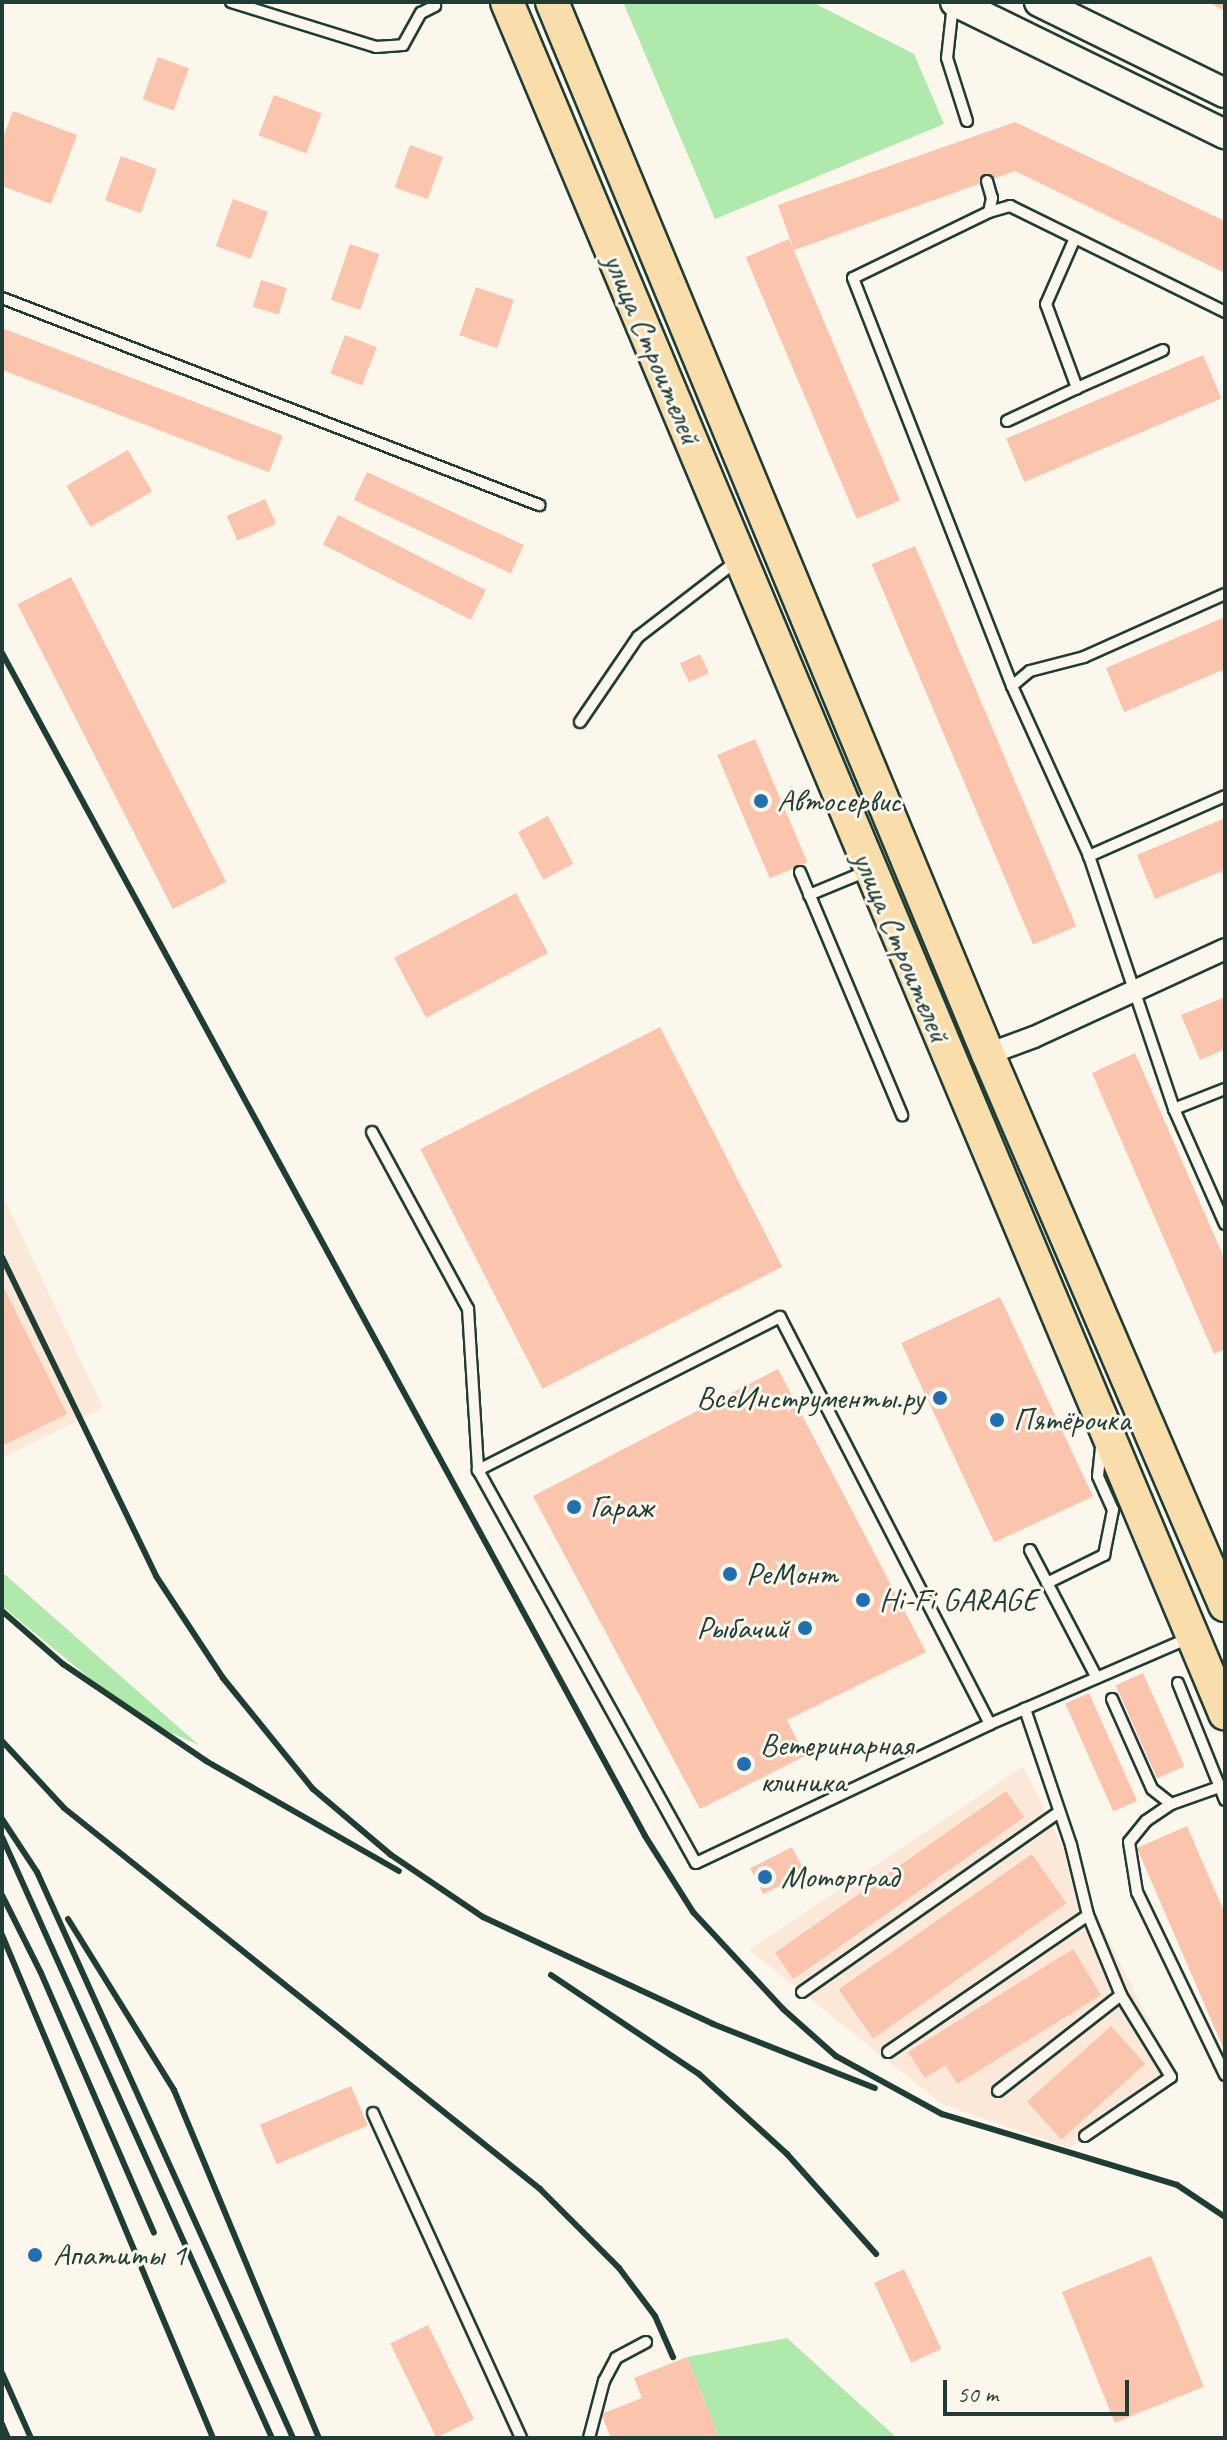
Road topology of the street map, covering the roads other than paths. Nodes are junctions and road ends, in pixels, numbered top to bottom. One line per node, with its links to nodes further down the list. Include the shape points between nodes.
1 (231, 2): 6 (lane, via 376,47 403,45 421,13)
2 (507, 2): 20 (main road, улица Строителей)
3 (552, 2): 19 (main road, улица Строителей)
4 (954, 2): 8 (lane, via 947,58); 9 (street)
5 (1039, 2): 7 (street)
6 (435, 6)
7 (1225, 93)
8 (967, 121)
9 (1225, 134)
10 (987, 181): 11 (lane)
11 (989, 212): 12 (lane, via 1010,206); 24 (lane, via 853,278)
12 (1075, 238): 14 (lane); 16 (lane, via 1046,304)
13 (2, 298): 18 (lane)
14 (1225, 312)
15 (1163, 350): 16 (lane)
16 (1077, 388): 17 (lane)
17 (1007, 421)
18 (539, 505)
19 (770, 527): 20 (main road); 22 (main road, улица Строителей)
20 (736, 551): 23 (main road, улица Строителей); 25 (lane, via 638,637)
21 (1225, 594): 24 (lane, via 1084,657 1030,671)
22 (824, 658): 23 (main road); 33 (main road, улица Строителей)
23 (787, 673): 28 (main road, улица Строителей)
24 (1012, 686): 27 (lane)
25 (580, 722)
26 (1225, 796): 27 (lane)
27 (1089, 856): 32 (lane)
28 (870, 870): 30 (lane); 34 (main road, улица Строителей)
29 (800, 872): 30 (lane)
30 (809, 895): 37 (lane)
31 (1225, 949): 32 (street)
32 (1134, 990): 33 (street); 36 (lane)
33 (988, 1054): 34 (main road); 44 (main road, улица Строителей)
34 (952, 1068): 40 (main road, улица Строителей)
35 (1225, 1089): 36 (lane)
36 (1174, 1109): 39 (lane)
37 (902, 1115)
38 (372, 1132): 41 (lane, via 468,1309)
39 (1225, 1224)
40 (1103, 1423): 43 (lane, via 1098,1476 1113,1510 1104,1555); 46 (main road, улица Строителей)
41 (478, 1470): 52 (lane, via 696,1863); 52 (lane, via 780,1317)
42 (1030, 1550): 43 (lane)
43 (1047, 1583): 47 (lane)
44 (1225, 1605)
45 (1225, 1622): 46 (main road)
46 (1194, 1636): 47 (lane); 51 (main road, улица Строителей)
47 (1097, 1678): 50 (lane)
48 (1178, 1683): 53 (lane)
49 (1112, 1699): 55 (lane, via 1152,1789)
50 (1025, 1709): 52 (lane); 56 (lane)
51 (1225, 1713)
52 (990, 1724)
53 (1224, 1786): 54 (lane); 55 (lane)
54 (1225, 1800)
55 (1171, 1804): 61 (lane, via 1146,1821 1129,1842 1137,1892)
56 (1059, 1812): 57 (lane); 58 (lane)
57 (1088, 1915): 59 (lane); 60 (lane)
58 (802, 1992)
59 (1121, 1995): 62 (lane); 64 (lane, via 1171,2077)
60 (888, 2052)
61 (1225, 2075)
62 (998, 2091)
63 (373, 2113): 66 (lane)
64 (1085, 2136)
65 (646, 2342): 67 (lane, via 616,2358 604,2381)
66 (521, 2438)
67 (589, 2438)

